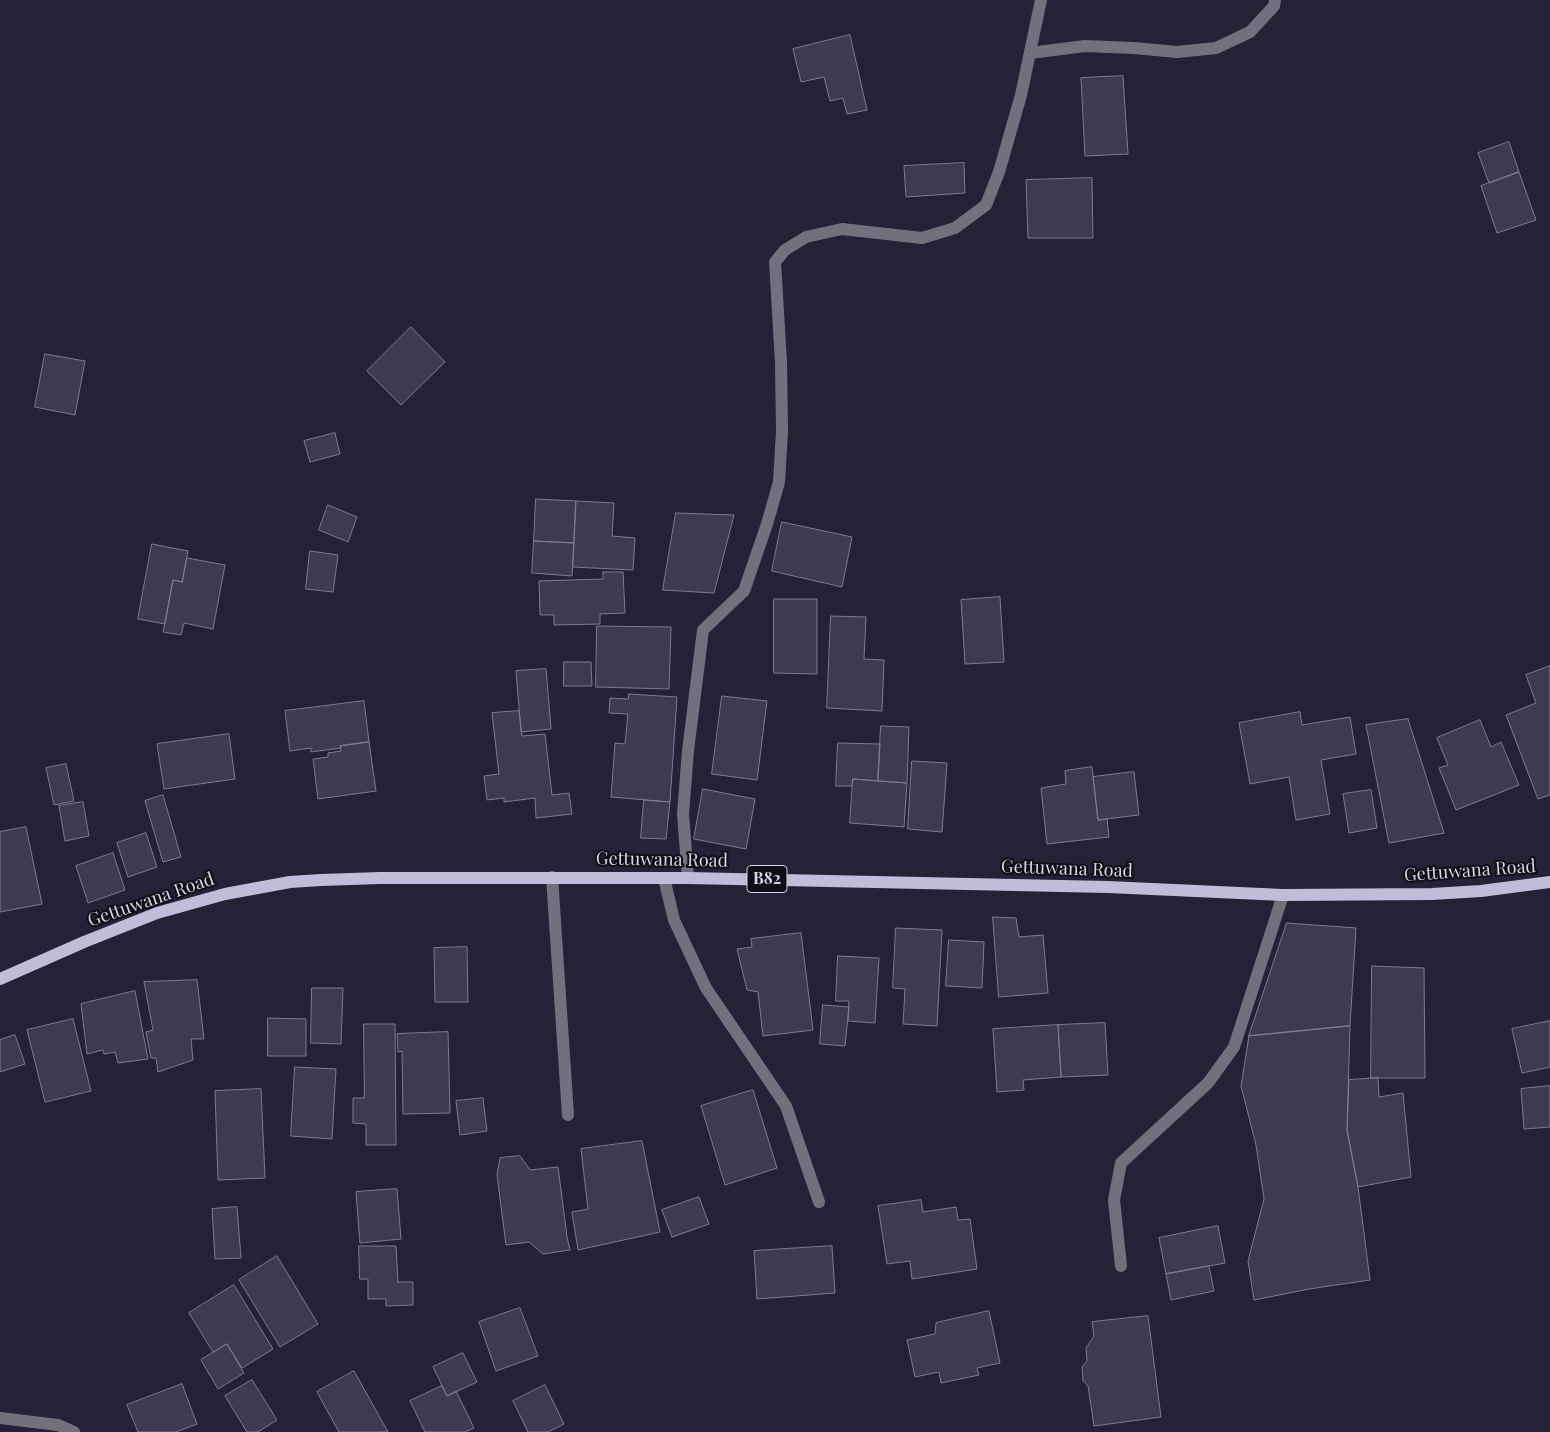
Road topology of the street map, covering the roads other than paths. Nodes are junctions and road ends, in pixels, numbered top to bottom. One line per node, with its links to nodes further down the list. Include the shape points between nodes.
1 (1041, 0): 3 (street)
2 (1275, 0): 3 (street, via 1274,6 1250,32 1216,48 1177,52 1085,46)
3 (1030, 53): 6 (street, via 999,172 986,205 954,228 922,238 842,229 806,237 785,250 775,262 781,362 779,482 744,592 703,630 683,814)
4 (552, 877): 5 (main road, Gettuwana Road / B82); 9 (main road, Gettuwana Road / B82, via 380,878 260,887 157,913); 10 (street)
5 (664, 878): 6 (main road, Gettuwana Road / B82); 11 (street, via 674,920 706,988 786,1106)
6 (688, 878): 8 (main road, Gettuwana Road / B82, via 1108,887)
7 (1550, 882): 8 (main road, Gettuwana Road / B82, via 1432,894)
8 (1283, 896): 12 (street, via 1234,1047 1208,1083 1121,1163 1114,1200)
9 (0, 979)
10 (568, 1115)
11 (819, 1202)
12 (1121, 1266)
13 (0, 1418): 14 (street, via 58,1425)
14 (74, 1432)

